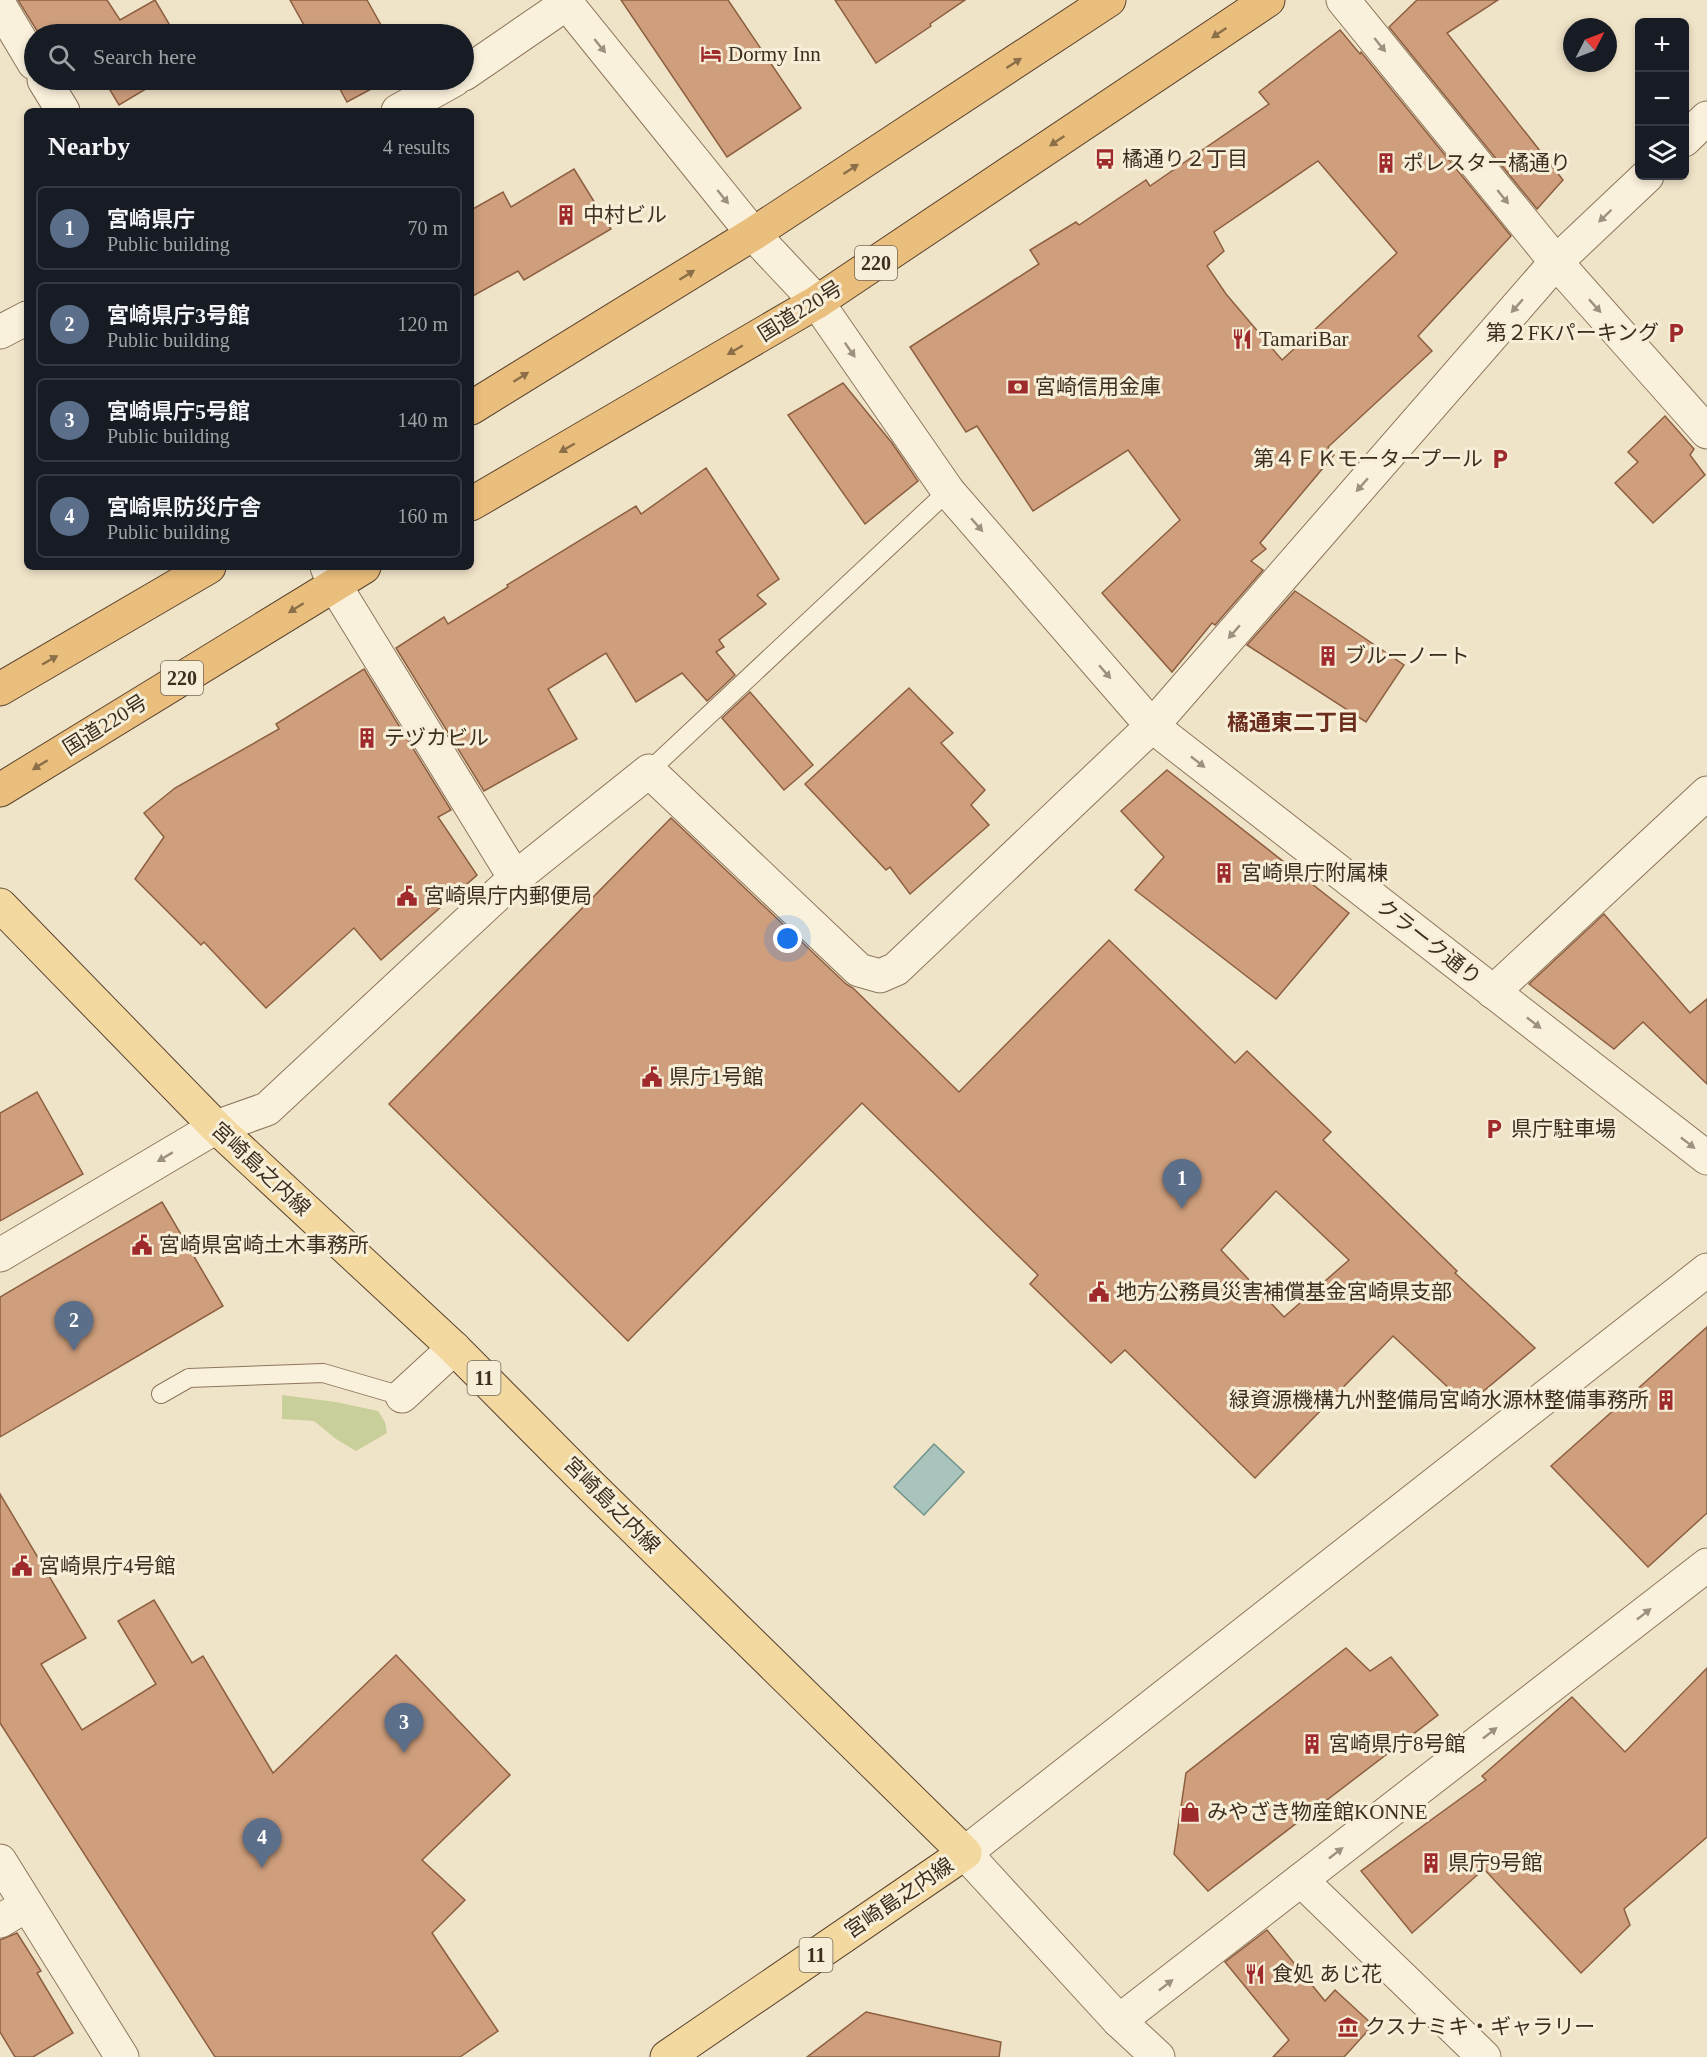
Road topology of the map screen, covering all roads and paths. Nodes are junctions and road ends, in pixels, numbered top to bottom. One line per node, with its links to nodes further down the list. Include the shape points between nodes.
1 (1109, 0): 15 (highway, one-way to 1)
2 (1268, 0): 17 (highway, 国道220号 / 220, one-way to 17)
3 (1344, 0): 16 (street, one-way to 16)
4 (565, 2): 7 (street); 15 (street, クラーク通り, one-way to 15)
5 (0, 6): 6 (street)
6 (24, 46)
7 (474, 67)
8 (50, 90): 10 (street)
9 (436, 90): 11 (street)
10 (61, 108)
11 (404, 108)
12 (1707, 118): 13 (street)
13 (1689, 135)
14 (1643, 180): 16 (street, one-way to 16)
15 (753, 234): 17 (street, クラーク通り); 20 (highway, one-way to 15)
16 (1556, 262): 21 (street, one-way to 21); 28 (street, one-way to 28)
17 (816, 302): 22 (street, クラーク通り, one-way to 22); 23 (highway, 国道220号 / 220, one-way to 23)
18 (24, 320): 19 (street)
19 (0, 332)
20 (474, 406)
21 (1707, 432)
22 (948, 491): 28 (street, クラーク通り, one-way to 28); 29 (lane)
23 (474, 502)
24 (204, 570): 27 (highway, one-way to 24)
25 (353, 570): 26 (highway, 国道220号 / 220)
26 (331, 576): 30 (highway, 国道220号 / 220, one-way to 30); 32 (street)
27 (0, 689)
28 (1152, 726): 29 (street, via 896,969 880,976 859,970); 34 (street, クラーク通り, one-way to 34)
29 (648, 771): 32 (street)
30 (0, 790)
31 (1707, 793): 34 (street)
32 (515, 878): 35 (street, via 267,1109)
33 (0, 905): 35 (main road, 宮崎島之内線 / 11)
34 (1493, 992): 36 (street, クラーク通り, one-way to 36)
35 (216, 1127): 37 (street, one-way to 37); 39 (main road, 宮崎島之内線 / 11)
36 (1707, 1158)
37 (0, 1255)
38 (1707, 1270): 43 (street)
39 (454, 1348): 41 (street); 43 (main road, 宮崎島之内線 / 11)
40 (161, 1394): 41 (lane, via 189,1378 323,1373)
41 (402, 1396)
42 (1707, 1565): 45 (street, one-way to 42)
43 (965, 1853): 47 (street); 49 (main road, 宮崎島之内線 / 11)
44 (0, 1861): 46 (street)
45 (1301, 1880): 47 (street, one-way to 45); 51 (street)
46 (14, 1913): 48 (street)
47 (1119, 2021): 50 (street)
48 (122, 2057)
49 (667, 2057)
50 (1158, 2057)
51 (1484, 2057)

